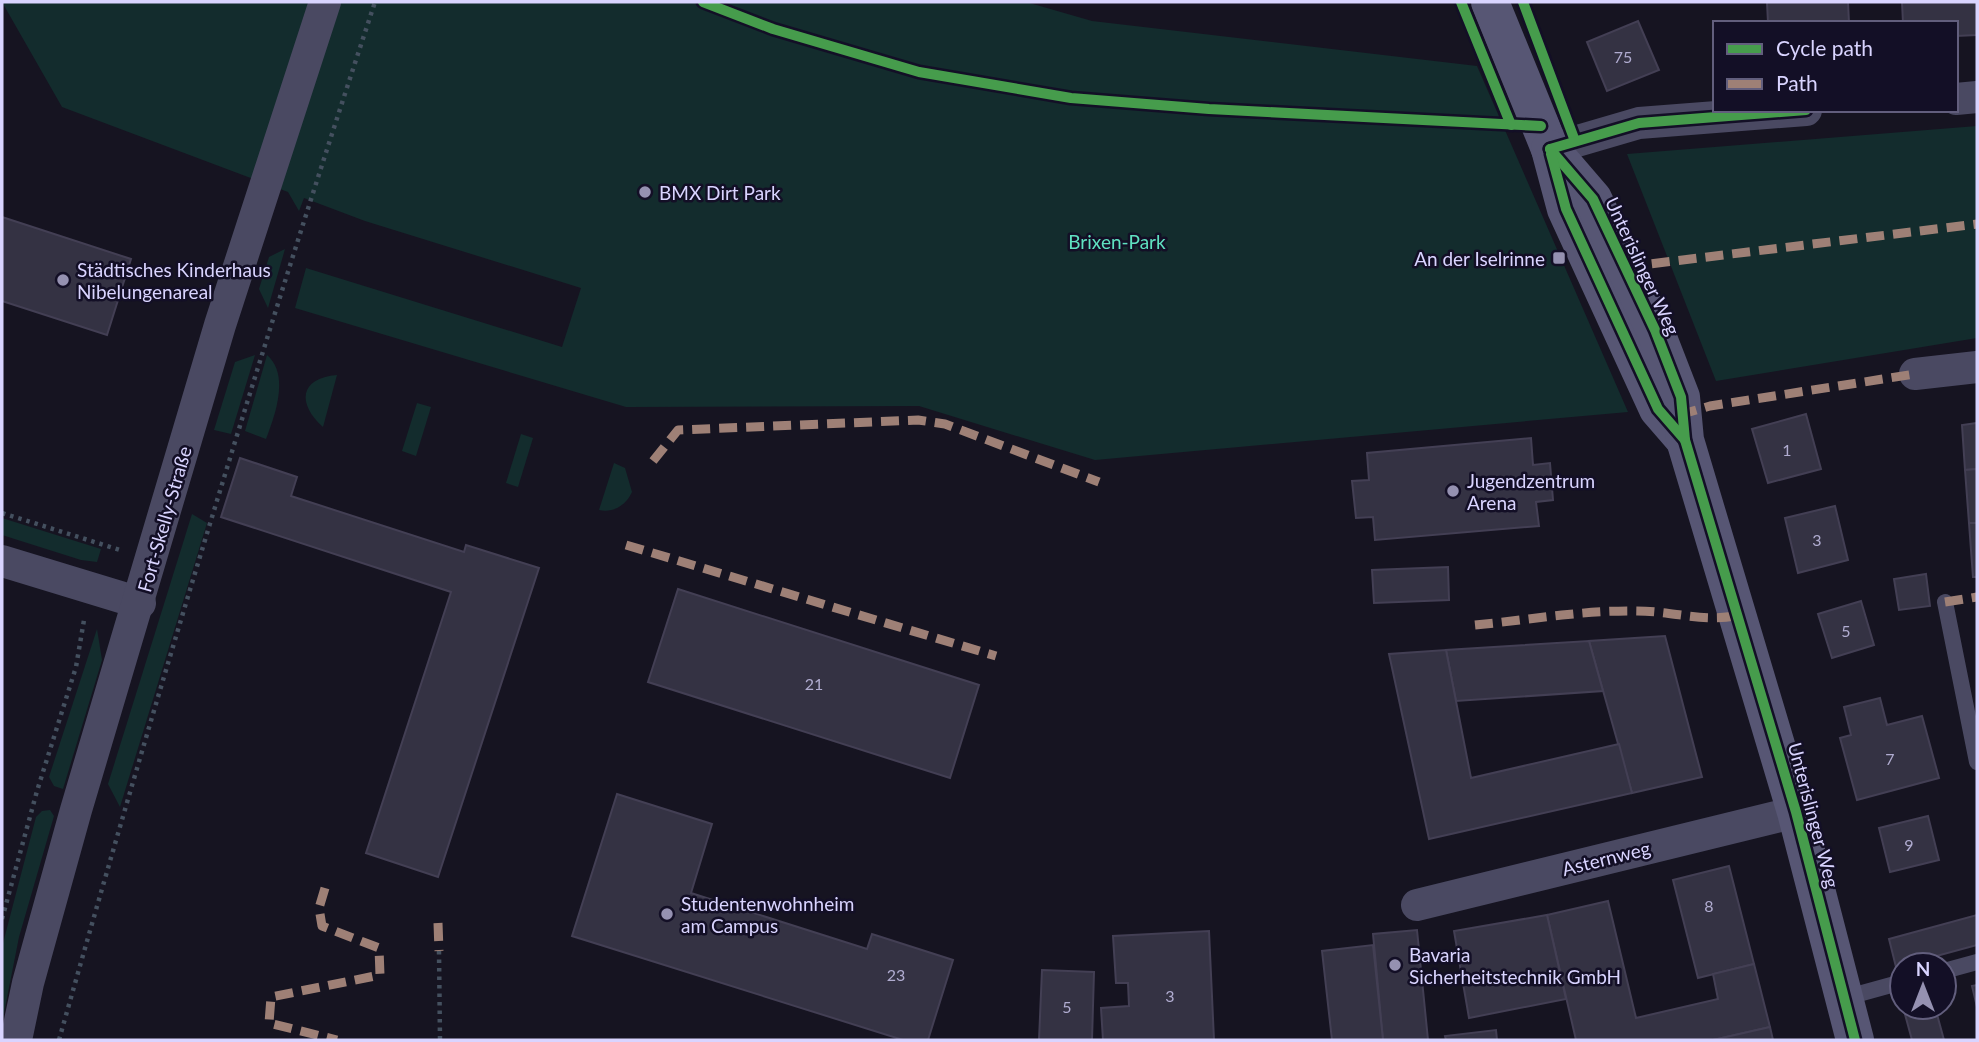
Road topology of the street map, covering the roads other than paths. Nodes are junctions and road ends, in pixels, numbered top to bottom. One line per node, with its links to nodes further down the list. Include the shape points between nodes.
1 (325, 2): 11 (street, Fort-Skelly-Straße, via 246,238)
2 (1489, 2): 6 (street, Unterislinger Weg)
3 (1977, 97): 4 (street)
4 (1958, 99)
5 (1780, 112): 6 (street, via 1639,123)
6 (1550, 149): 13 (street, Unterislinger Weg, via 1593,199 1681,397 1685,440)
7 (1977, 367): 8 (street)
8 (1915, 374)
9 (2, 561): 11 (street)
10 (1945, 602): 12 (lane)
11 (140, 603): 19 (street, Fort-Skelly-Straße, via 76,810)
12 (1977, 762)
13 (1796, 812): 14 (street, Asternweg); 18 (street, Unterislinger Weg)
14 (1417, 905)
15 (1977, 962): 16 (lane)
16 (1958, 967)
17 (1888, 986): 18 (lane)
18 (1844, 998): 20 (street, Unterislinger Weg)
19 (16, 1040)
20 (1855, 1040)

